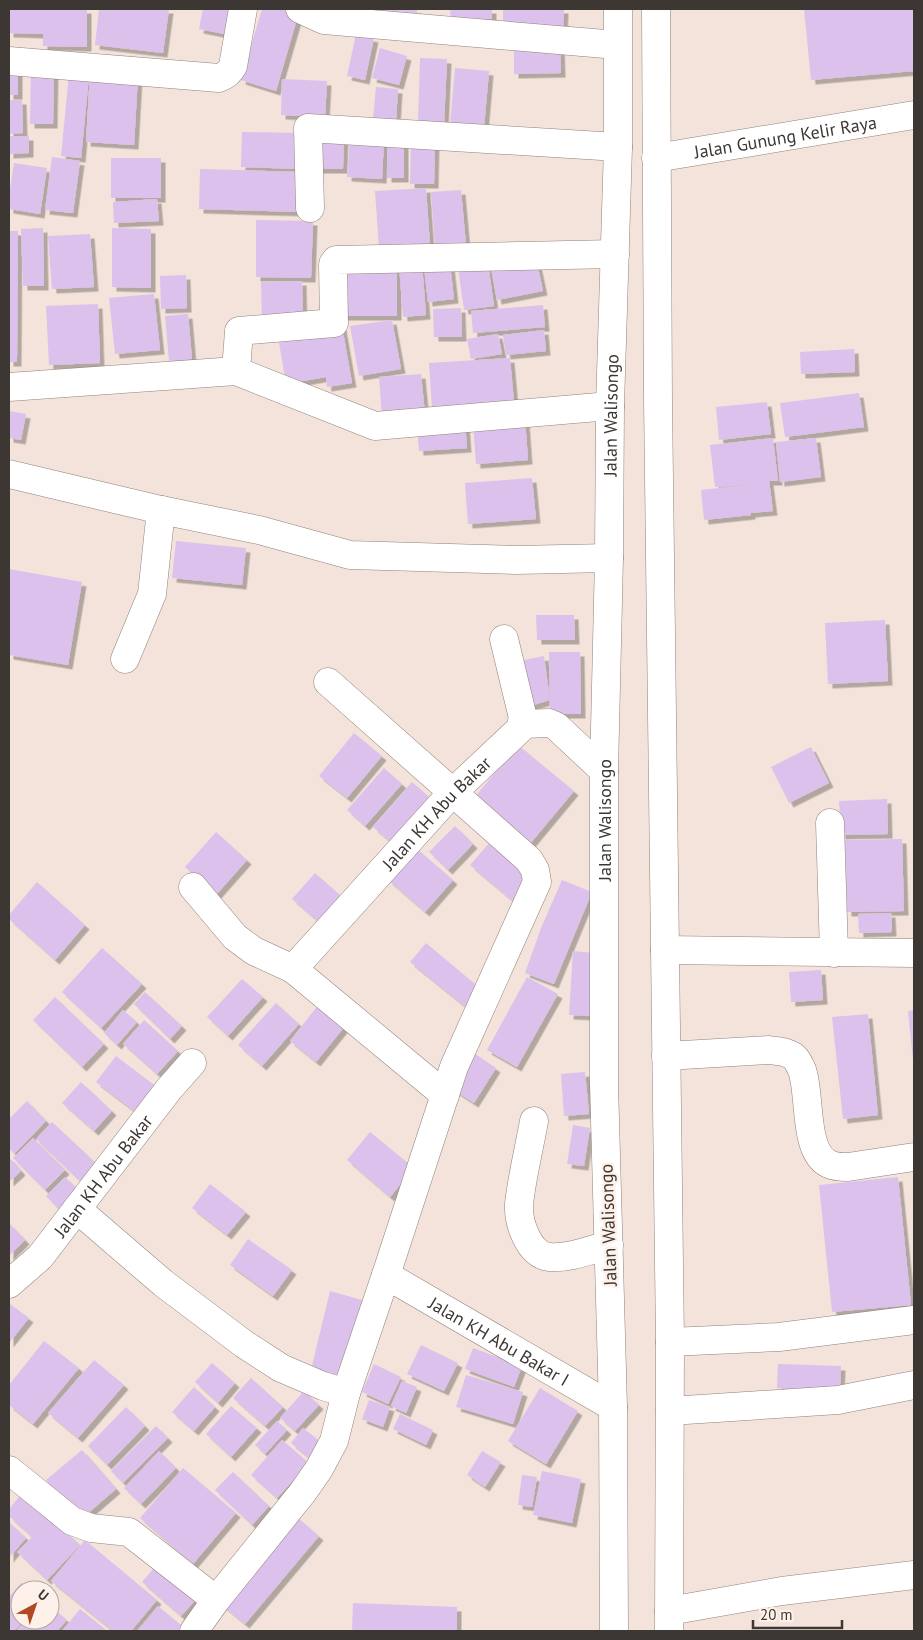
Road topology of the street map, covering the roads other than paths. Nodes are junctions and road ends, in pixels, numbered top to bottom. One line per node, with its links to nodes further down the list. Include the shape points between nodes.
1 (243, 9): 6 (main road, via 233,66 226,76 220,78)
2 (300, 9): 5 (main road, via 324,20)
3 (618, 9): 5 (main road, Jalan Walisongo)
4 (656, 9): 9 (main road)
5 (617, 45): 8 (main road, Jalan Walisongo)
6 (9, 61)
7 (914, 115): 9 (main road, Jalan Gunung Kelir Raya)
8 (618, 148): 9 (main road); 10 (main road, via 308,128); 11 (main road, Jalan Walisongo)
9 (656, 158): 26 (main road)
10 (310, 208)
11 (615, 254): 12 (main road, via 336,260 333,264 334,323 239,331); 14 (main road, Jalan Walisongo)
12 (236, 371): 13 (main road); 14 (main road, via 375,426)
13 (9, 387)
14 (610, 406): 17 (main road, Jalan Walisongo)
15 (9, 474): 16 (main road)
16 (161, 510): 17 (main road, via 259,530 350,555 516,560); 19 (main road, via 152,594)
17 (609, 558): 22 (main road, Jalan Walisongo)
18 (504, 639): 21 (main road)
19 (125, 659)
20 (328, 682): 23 (main road)
21 (523, 724): 22 (main road, via 549,723 556,726); 23 (main road, Jalan KH Abu Bakar)
22 (604, 771): 36 (main road, Jalan Walisongo, via 604,1084)
23 (452, 793): 29 (main road, Jalan KH Abu Bakar); 32 (main road, via 529,860 537,882 454,1067)
24 (830, 823): 27 (main road)
25 (193, 887): 29 (main road, via 235,937 254,951)
26 (665, 950): 27 (main road); 30 (main road)
27 (834, 953): 28 (main road)
28 (914, 953)
29 (293, 969): 32 (main road)
30 (666, 1056): 34 (main road, via 768,1050 792,1055 804,1077 813,1146 819,1156 834,1166 848,1167); 40 (main road)
31 (192, 1063): 35 (main road, Jalan KH Abu Bakar)
32 (446, 1095): 37 (main road)
33 (534, 1121): 36 (main road, via 519,1206 526,1239 535,1250 546,1256 558,1257)
34 (914, 1157)
35 (77, 1209): 38 (main road, Jalan KH Abu Bakar, via 40,1257); 42 (main road, via 163,1283 244,1344 281,1368)
36 (609, 1245): 43 (main road, Jalan Walisongo)
37 (386, 1275): 42 (main road); 43 (main road, Jalan KH Abu Bakar I)
38 (9, 1284)
39 (914, 1320): 40 (main road, via 779,1337)
40 (670, 1342): 44 (main road)
41 (914, 1385): 44 (main road, via 838,1400)
42 (346, 1393): 47 (main road, via 334,1441 320,1469)
43 (613, 1407): 50 (main road, Jalan Walisongo)
44 (670, 1411): 48 (main road)
45 (9, 1470): 47 (main road, via 72,1521 91,1528 129,1532)
46 (914, 1575): 48 (main road, via 782,1592)
47 (216, 1600): 49 (main road)
48 (669, 1621)
49 (194, 1631)
50 (614, 1631)

